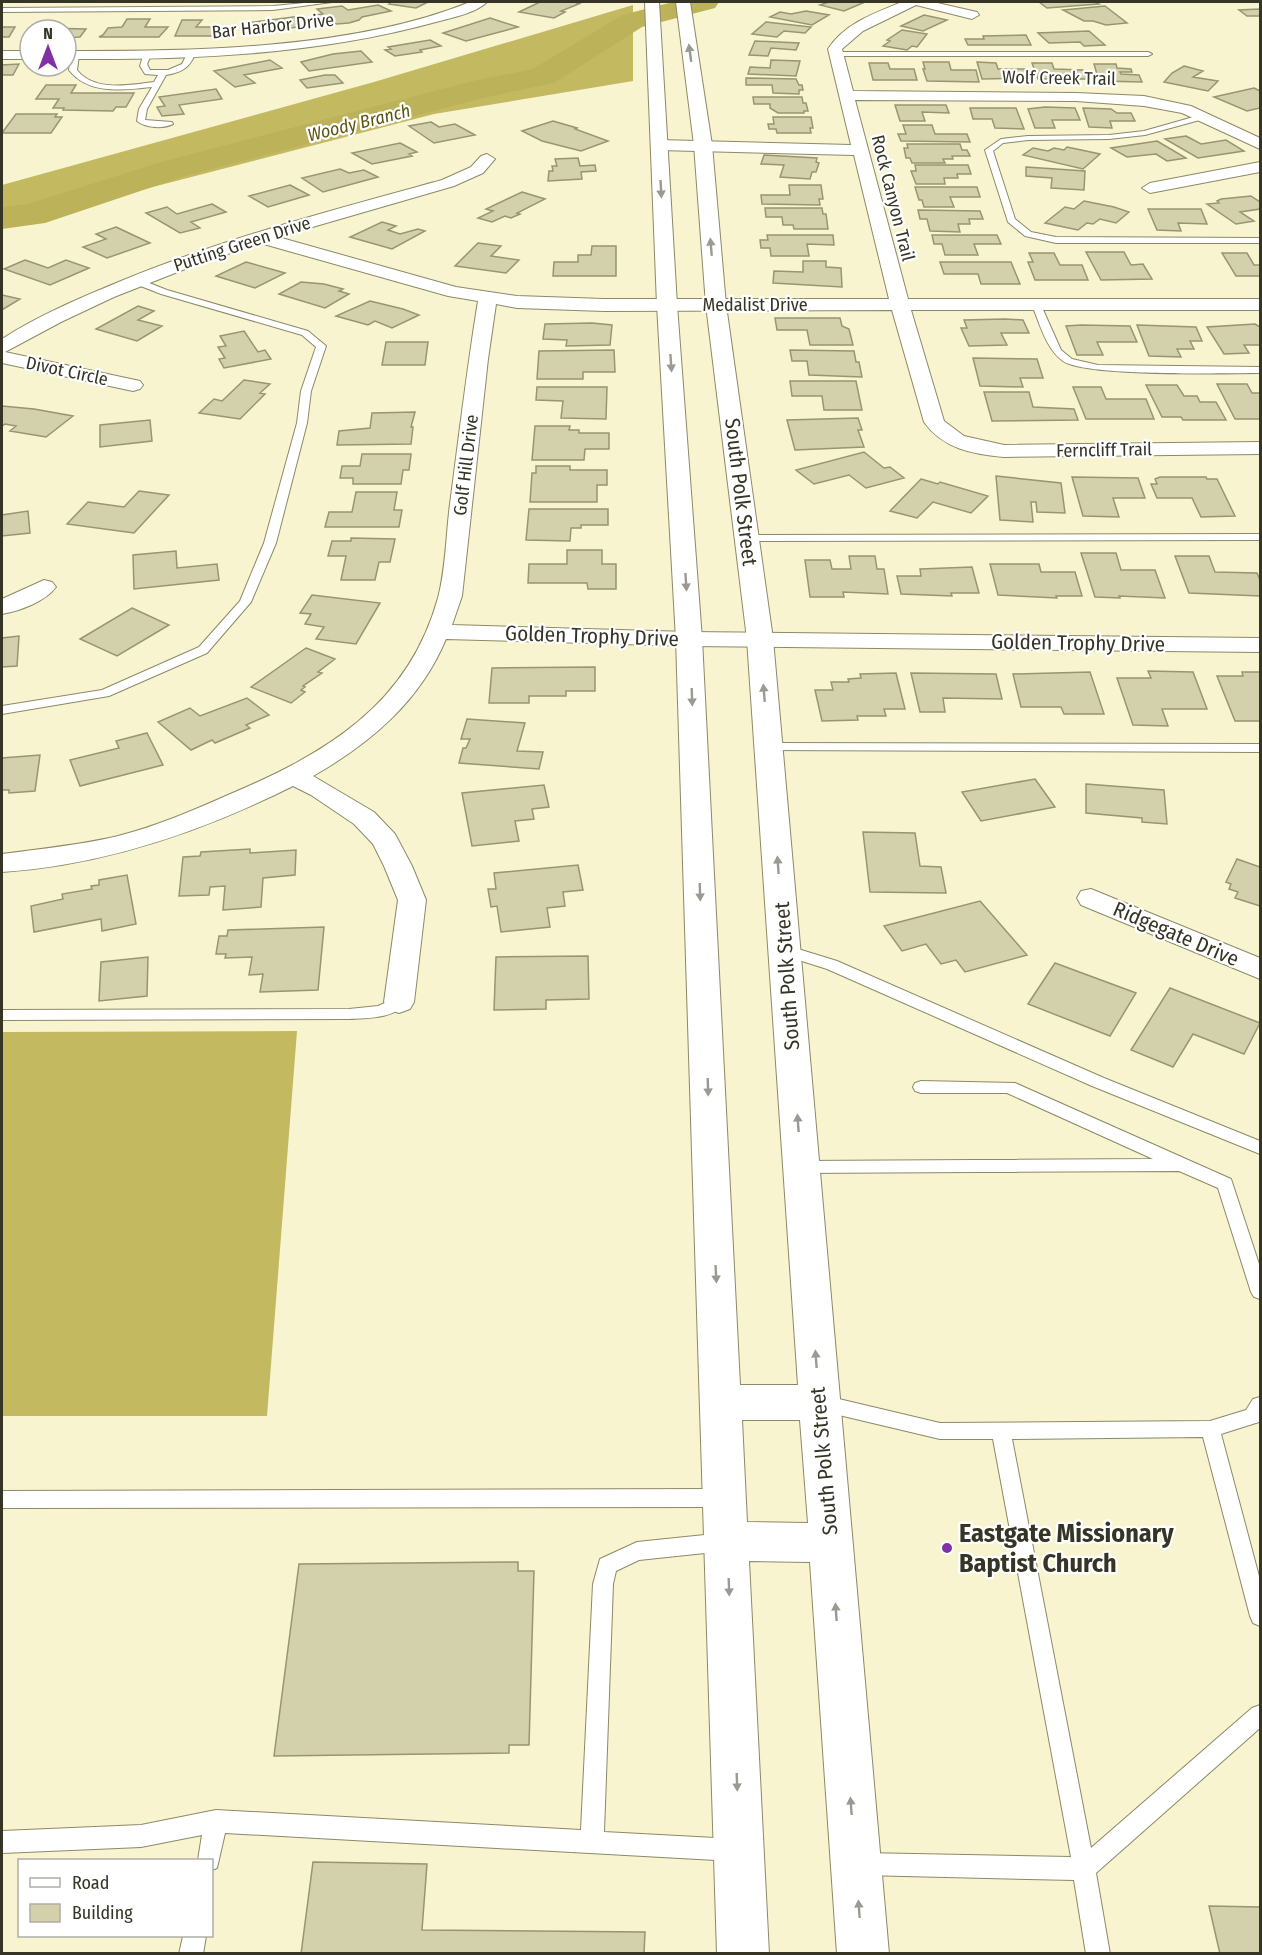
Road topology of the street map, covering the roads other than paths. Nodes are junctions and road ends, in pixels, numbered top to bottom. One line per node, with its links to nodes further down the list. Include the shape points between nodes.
1 (329, 2): 7 (lane, via 273,8)
2 (480, 2): 10 (street, Bar Harbor Drive, via 424,21 320,43)
3 (652, 2): 22 (main road)
4 (683, 2): 23 (main road, South Polk Street, one-way to 4)
5 (912, 2): 11 (street, via 842,39)
6 (919, 2): 8 (street)
7 (2, 10)
8 (972, 15)
9 (147, 54): 10 (street, Bar Harbor Drive); 15 (street, Bar Harbor Drive); 16 (lane, via 144,68)
10 (191, 54): 16 (lane, via 179,70)
11 (836, 54): 12 (lane); 19 (street, Rock Canyon Trail)
12 (1149, 54)
13 (2, 55): 14 (street)
14 (18, 55)
15 (78, 55)
16 (163, 74): 18 (lane)
17 (78, 76): 18 (lane, via 96,85)
18 (157, 84): 21 (lane, via 141,121)
19 (847, 95): 20 (street, Wolf Creek Trail, via 1113,99 1165,105); 25 (street, Rock Canyon Trail)
20 (1204, 116): 24 (street, Wolf Creek Trail); 30 (lane, via 1145,134 1001,141 989,150 1011,220 1028,234 1056,240)
21 (169, 124)
22 (658, 144): 23 (street); 34 (main road, one-way to 34)
23 (703, 144): 25 (street); 35 (main road, South Polk Street, one-way to 23)
24 (1260, 144)
25 (860, 150): 36 (street, Rock Canyon Trail)
26 (487, 159): 29 (street, Putting Green Drive, via 477,170 448,183)
27 (1260, 167): 28 (street)
28 (1150, 188)
29 (258, 237): 31 (street, Putting Green Drive); 32 (street, Medalist Drive, via 422,284)
30 (1260, 241)
31 (136, 281): 38 (street, Putting Green Drive, via 57,316); 52 (lane, via 305,333 321,346 306,391 302,423 270,543 245,602 202,650 105,693)
32 (488, 298): 34 (street, Medalist Drive, via 558,304); 48 (street, Golf Hill Drive, via 450,596)
33 (1260, 304): 37 (street, Medalist Drive)
34 (667, 305): 35 (street, Medalist Drive); 49 (main road, one-way to 49)
35 (717, 305): 36 (street, Medalist Drive); 45 (main road, South Polk Street)
36 (900, 305): 37 (street, Medalist Drive); 42 (street, Rock Canyon Trail, via 934,422)
37 (1037, 305): 40 (lane, via 1057,351 1069,361 1098,368)
38 (2, 347)
39 (2, 357): 41 (street, Divot Circle)
40 (1260, 370)
41 (132, 386)
42 (950, 438): 43 (street, Ferncliff Trail, via 1004,451)
43 (1260, 448)
44 (1260, 537): 45 (lane)
45 (747, 538): 50 (main road, South Polk Street)
46 (44, 587): 47 (street)
47 (2, 607)
48 (439, 632): 49 (street, Golden Trophy Drive); 55 (street, via 419,668 384,714)
49 (689, 639): 50 (street, Golden Trophy Drive); 68 (main road, one-way to 68)
50 (760, 639): 51 (street, Golden Trophy Drive); 53 (main road, South Polk Street, one-way to 50)
51 (1260, 645)
52 (2, 710)
53 (769, 747): 54 (lane); 58 (main road, South Polk Street, one-way to 53)
54 (1260, 748)
55 (295, 777): 56 (street, via 179,826 128,842); 60 (street, via 364,818 385,840 398,866 412,900)
56 (2, 863)
57 (1091, 898): 59 (street, Ridgegate Drive)
58 (784, 950): 63 (lane, via 832,965 1098,1082); 65 (main road, South Polk Street, one-way to 58)
59 (1260, 969)
60 (399, 1002): 61 (lane, via 381,1011 349,1014)
61 (2, 1015)
62 (921, 1087): 64 (lane, via 1009,1087)
63 (1260, 1148)
64 (1183, 1165): 65 (lane); 66 (lane, via 1225,1184)
65 (801, 1167): 67 (main road, South Polk Street, one-way to 65)
66 (1260, 1292)
67 (820, 1402): 68 (main road); 71 (lane, via 940,1431); 74 (main road, South Polk Street)
68 (722, 1403): 73 (main road)
69 (1260, 1405): 70 (lane, via 1252,1416)
70 (1210, 1429): 71 (lane); 75 (lane)
71 (1001, 1430): 83 (lane)
72 (2, 1500): 73 (lane)
73 (726, 1520): 74 (main road); 79 (lane, via 607,1565); 80 (main road, one-way to 80)
74 (831, 1543): 82 (main road, South Polk Street, one-way to 74)
75 (1260, 1616)
76 (1260, 1715): 83 (lane)
77 (216, 1821): 78 (lane, via 141,1836); 79 (lane); 81 (lane)
78 (2, 1842)
79 (592, 1843): 80 (lane)
80 (739, 1851): 86 (main road)
81 (209, 1859)
82 (856, 1864): 83 (lane); 87 (main road, South Polk Street, one-way to 82)
83 (1084, 1869): 88 (lane)
84 (195, 1937): 85 (lane)
85 (191, 1953)
86 (744, 1953)
87 (863, 1953)
88 (1098, 1953)

